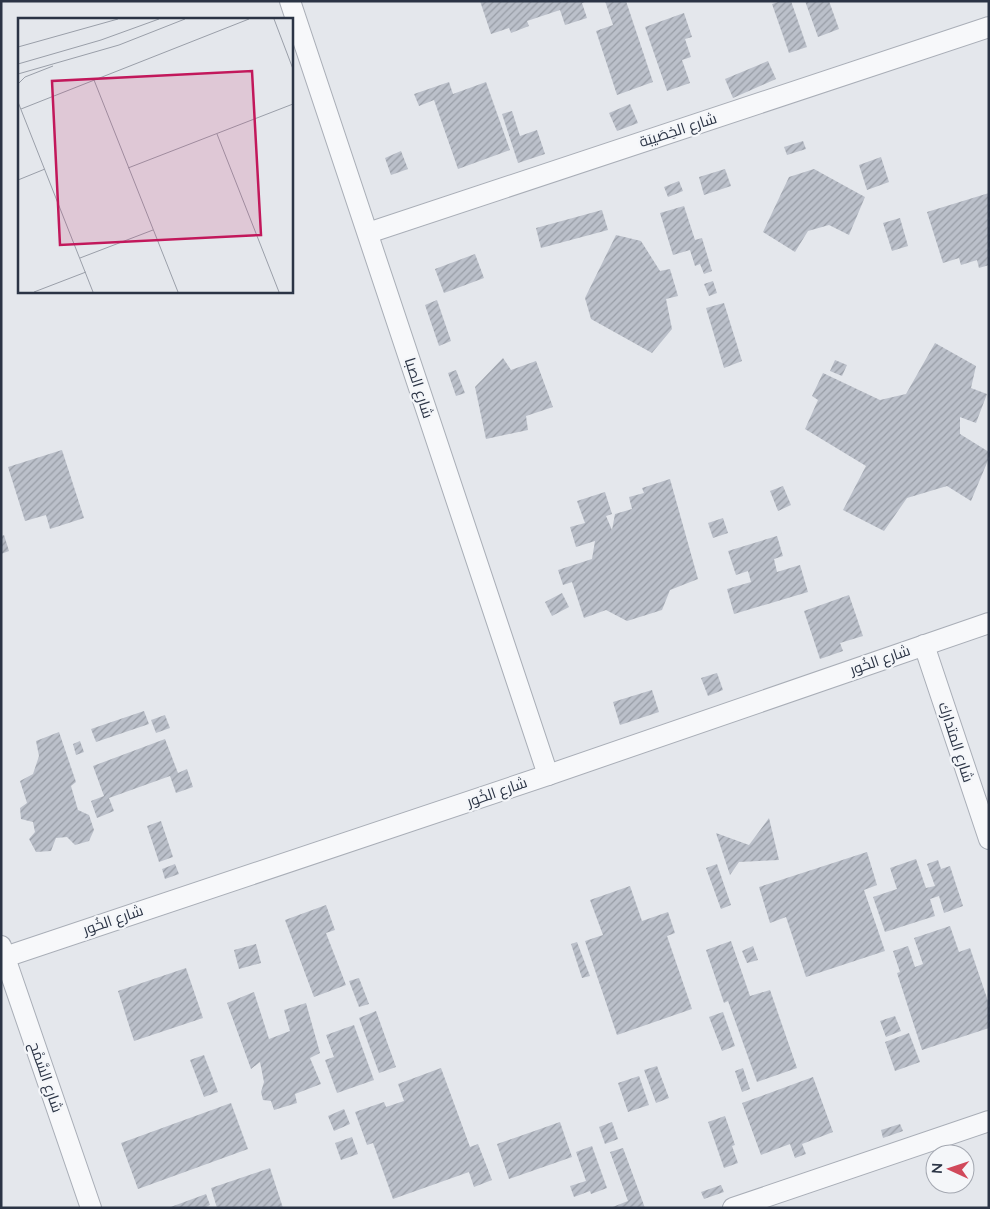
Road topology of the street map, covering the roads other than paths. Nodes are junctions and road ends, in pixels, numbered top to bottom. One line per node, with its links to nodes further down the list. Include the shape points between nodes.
1 (290, 1): 3 (street, شارع الصبا)
2 (989, 27): 3 (street, شارع الخِصَيبَة)
3 (368, 233): 6 (street, شارع الصبا)
4 (989, 624): 5 (street, شارع الخُور)
5 (924, 645): 6 (street, شارع الخُور); 7 (street, شارع المتدارك)
6 (548, 774): 8 (street, شارع الخُور)
7 (989, 839)
8 (3, 951): 10 (street, شارع السَّمْح)
9 (989, 1121): 11 (street)
10 (91, 1208)
11 (733, 1208)

